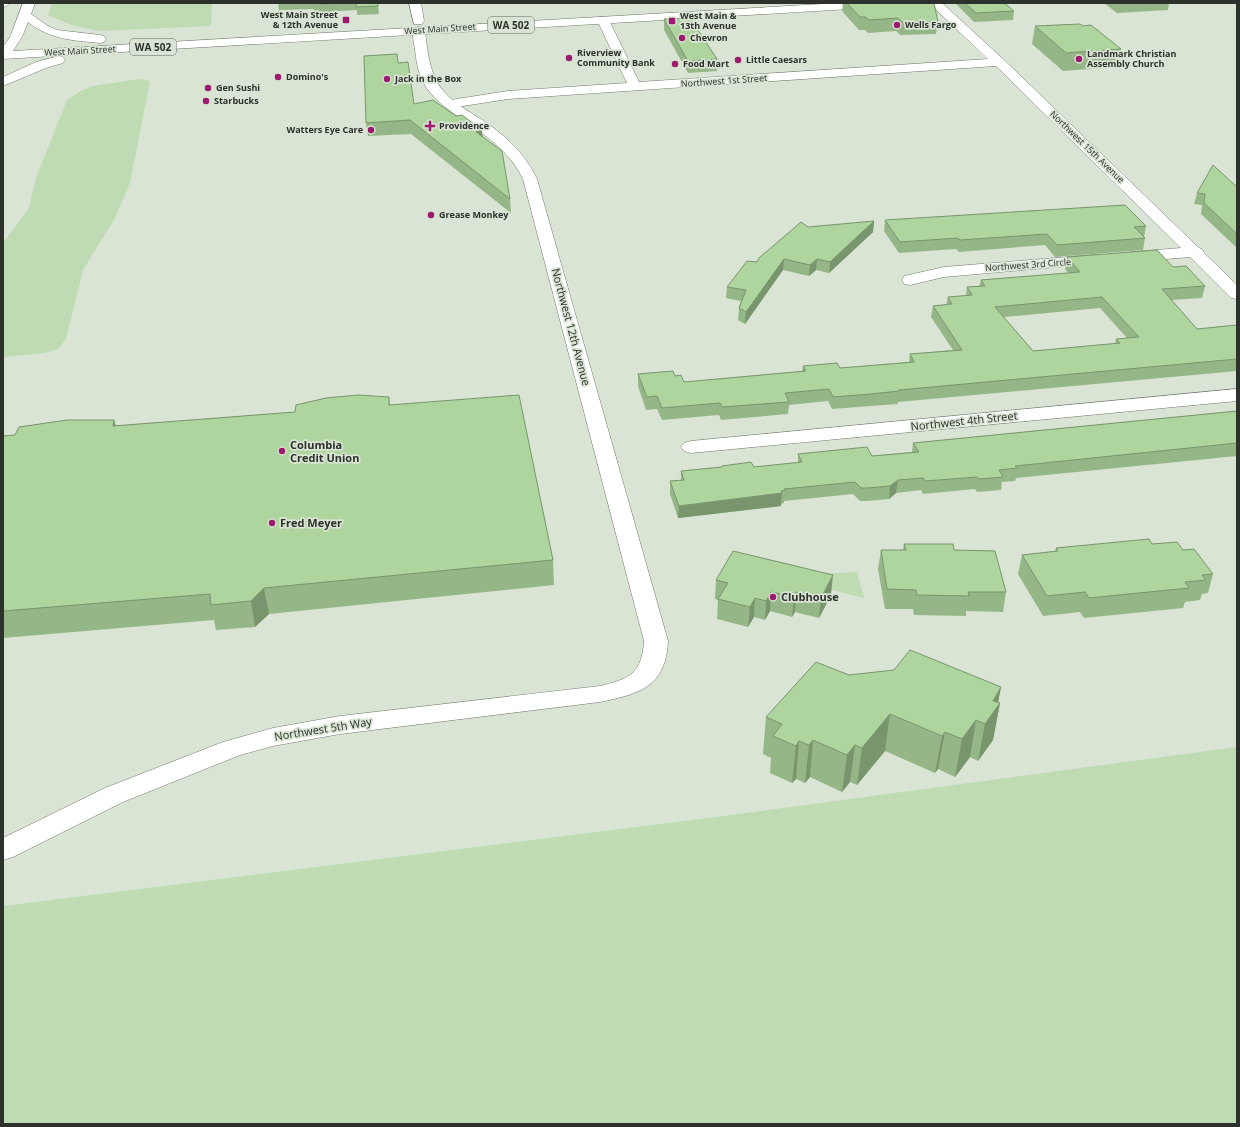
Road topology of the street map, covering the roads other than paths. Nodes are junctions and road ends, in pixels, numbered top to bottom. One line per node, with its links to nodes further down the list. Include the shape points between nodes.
1 (29, 3): 6 (main road)
2 (415, 3): 8 (main road, Northwest 12th Avenue)
3 (761, 3): 8 (main road, West Main Street / WA 502)
4 (900, 3): 7 (main road, West Main Street / WA 502)
5 (935, 3): 12 (main road, Northwest 15th Avenue)
6 (24, 15): 9 (main road, via 48,30 62,35); 10 (main road, via 16,37)
7 (603, 20): 8 (main road, West Main Street / WA 502); 14 (main road)
8 (418, 26): 9 (main road, West Main Street / WA 502); 11 (main road, West Main Street / WA 502); 15 (main road, Northwest 12th Avenue, via 432,87)
9 (103, 39): 10 (main road, West Main Street / WA 502)
10 (5, 49): 11 (main road, West Main Street / WA 502)
11 (120, 49): 13 (main road, via 64,58 43,64)
12 (999, 62): 14 (main road, Northwest 1st Street); 16 (main road, Northwest 15th Avenue)
13 (3, 82)
14 (635, 87): 15 (main road, Northwest 1st Street, via 508,95)
15 (450, 104): 21 (main road, Northwest 12th Avenue, via 506,143 525,167 530,179 656,641 657,653)
16 (1196, 252): 17 (main road, Northwest 3rd Circle, via 944,272); 18 (main road, Northwest 15th Avenue)
17 (910, 280)
18 (1237, 294)
19 (1237, 395): 20 (main road, Northwest 4th Street)
20 (691, 447)
21 (654, 664): 22 (main road, Northwest 5th Way, via 644,678 616,691 340,725 273,737 232,748 114,795)
22 (3, 850)

